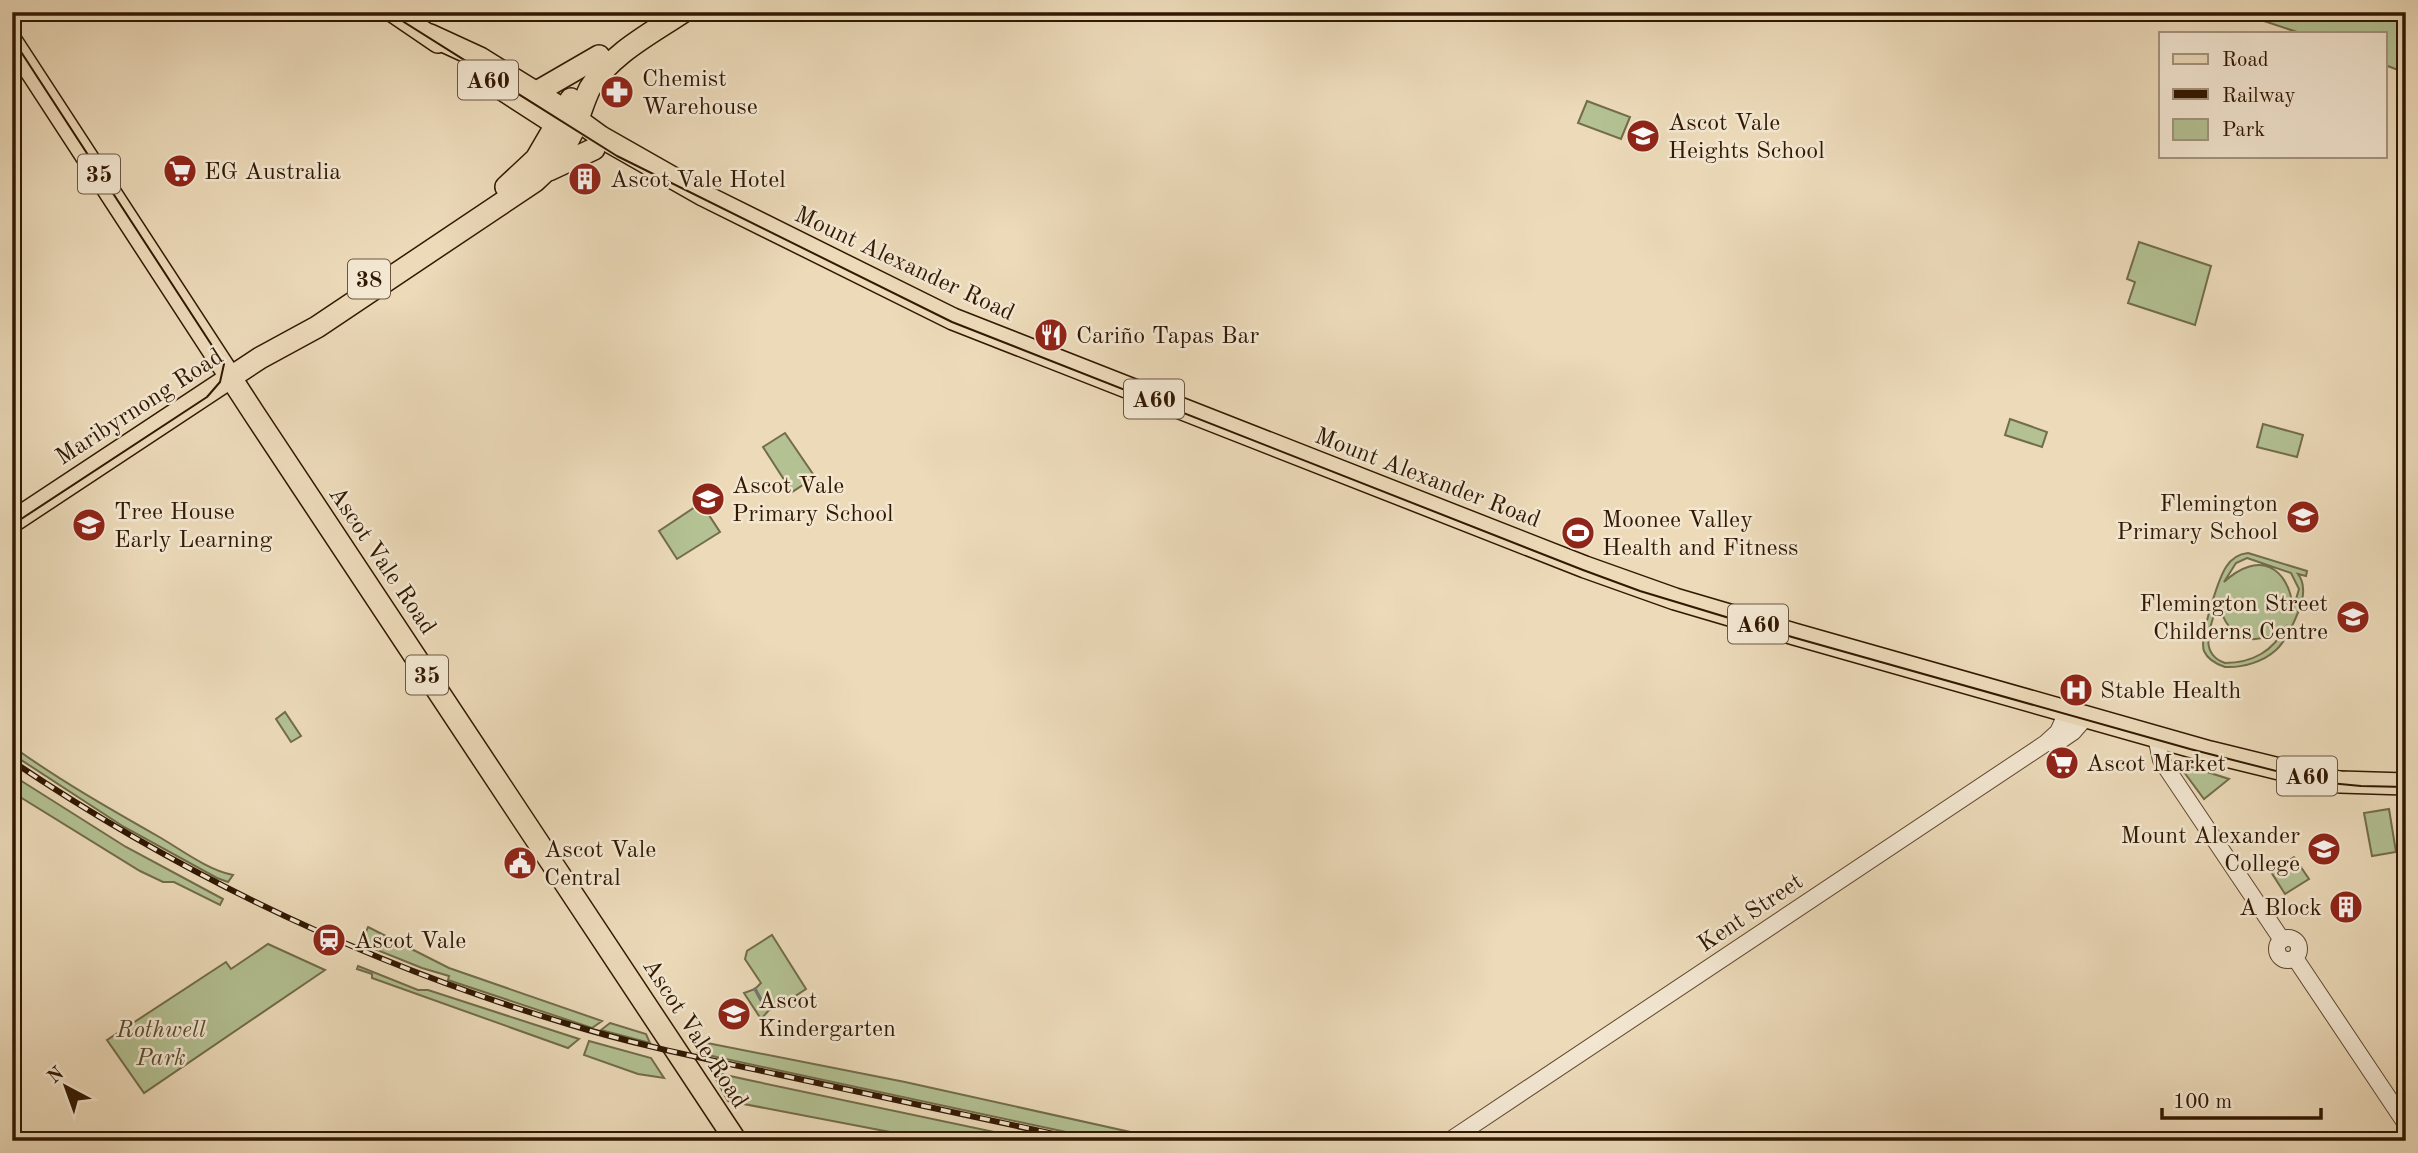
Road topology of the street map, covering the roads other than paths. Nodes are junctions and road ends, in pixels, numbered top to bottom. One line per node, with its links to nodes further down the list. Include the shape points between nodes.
1 (394, 12): 4 (main road, Mount Alexander Road / A60)
2 (662, 12): 6 (main road, 38)
3 (683, 12): 8 (main road, 38, via 608,65)
4 (430, 35): 7 (main road, Mount Alexander Road / A60, via 480,58); 8 (main road, Mount Alexander Road / A60, via 473,71)
5 (12, 42): 13 (main road, Ascot Vale Road / 35)
6 (598, 56): 7 (main road); 8 (main road, 38)
7 (535, 93): 8 (main road, Mount Alexander Road / A60)
8 (567, 122): 9 (main road, Mount Alexander Road / A60); 10 (main road, Maribyrnong Road / 38, via 553,164); 11 (main road, Mount Alexander Road / A60); 12 (main road, Maribyrnong Road / 38, via 507,186 310,318)
9 (594, 149): 10 (main road); 11 (main road, Mount Alexander Road / A60, via 642,175)
10 (545, 172): 12 (main road, Maribyrnong Road / 38, via 317,327)
11 (703, 195): 15 (main road, Mount Alexander Road / A60, via 953,319 1584,567 1718,612)
12 (260, 358): 13 (main road, Maribyrnong Road / 38)
13 (232, 376): 14 (main road, Maribyrnong Road / 38); 19 (main road, Ascot Vale Road / 35)
14 (12, 522)
15 (2076, 715): 16 (main road, Mount Alexander Road / A60); 20 (street, Kent Street, via 2049,741); 21 (street, Kent Street, via 2063,739)
16 (2156, 737): 17 (main road, Mount Alexander Road / A60, via 2320,779); 18 (street, via 2161,760 2282,940 2278,954 2288,960 2295,958)
17 (2406, 784)
18 (2404, 1120)
19 (736, 1141)
20 (1449, 1141)
21 (1466, 1141)

